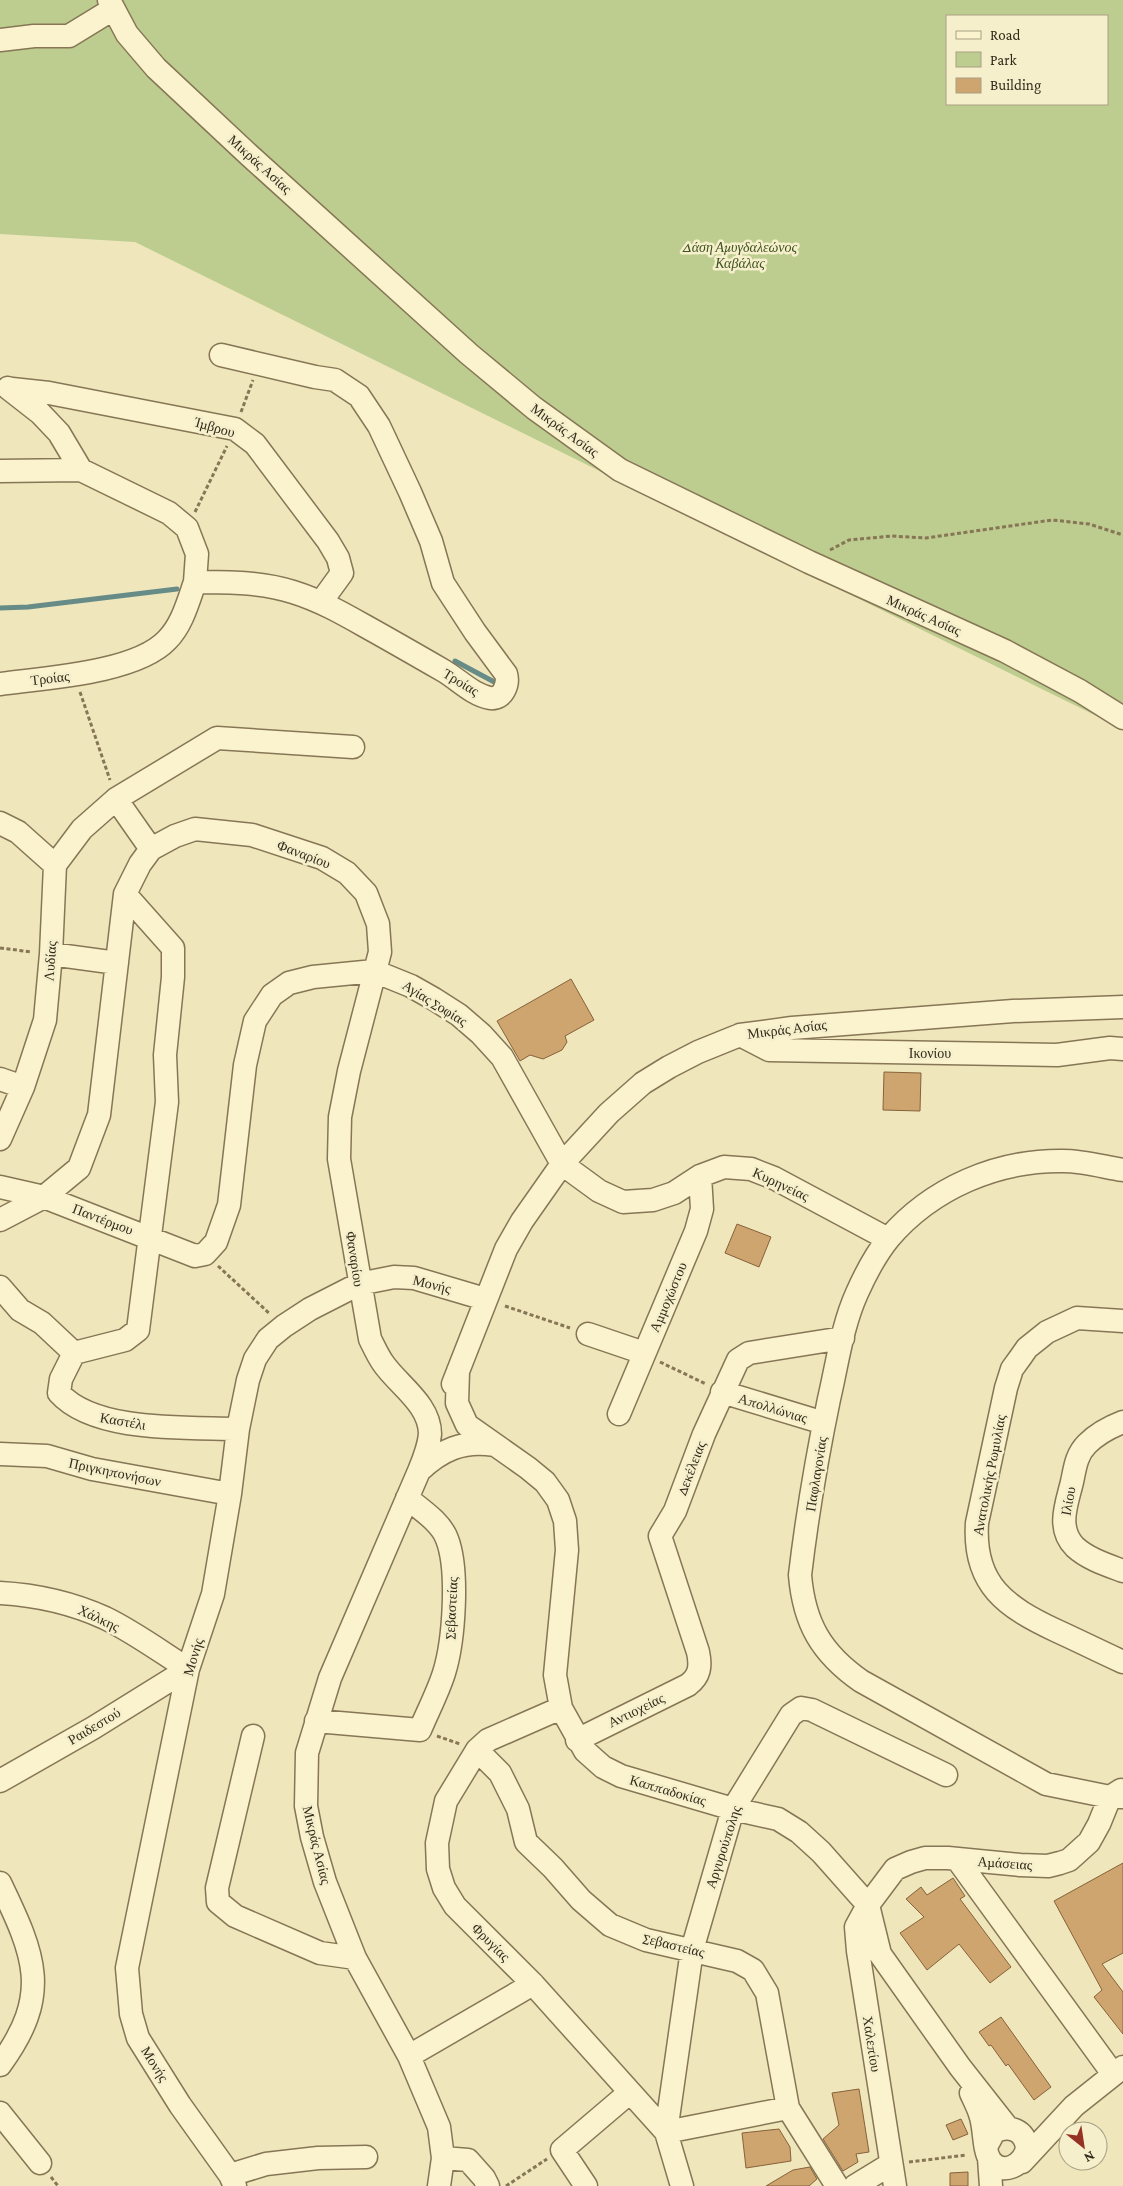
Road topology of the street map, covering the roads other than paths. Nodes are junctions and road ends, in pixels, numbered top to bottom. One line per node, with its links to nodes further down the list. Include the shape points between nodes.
1 (111, 4): 2 (street, via 70,36); 10 (street, Μικράς Ασίας, via 127,34 156,68 462,347 534,408 620,470 809,562 1005,651)
2 (0, 40)
3 (221, 355): 8 (street, Τροίας, via 335,380 359,396 379,426 410,492 431,541 443,583 506,674 508,681 504,690 500,696 492,698 476,693 439,668)
4 (6, 387): 5 (street, Ίμβρου, via 59,433); 8 (street, Ίμβρου, via 235,429 255,444 338,558 342,573)
5 (81, 470): 6 (street); 7 (street, via 169,512 188,528 198,554)
6 (0, 471)
7 (195, 582): 8 (street, Τροίας, via 274,587); 9 (street, Τροίας, via 179,623 168,640 154,651 114,667)
8 (321, 602)
9 (0, 684)
10 (1123, 718)
11 (353, 747): 12 (street, via 218,738)
12 (116, 799): 14 (street); 15 (street, via 82,829)
13 (0, 823): 15 (street, via 18,832)
14 (151, 849): 16 (street, Φαναρίου); 19 (street, Φαναρίου, via 195,829 252,835 322,858 347,873 366,893 381,941)
15 (54, 864): 17 (street, Λυδίας)
16 (126, 894): 18 (street, Φαναρίου); 32 (street, via 173,948 166,1054 167,1102)
17 (51, 954): 18 (street); 24 (street, Λυδίας, via 45,1020)
18 (117, 963): 30 (street, Φαναρίου, via 99,1115 79,1168)
19 (374, 971): 26 (street, Αγίας Σοφίας, via 434,999 481,1034 502,1057); 34 (street, Αγίας Σοφίας, via 313,977 289,983 272,996 255,1021 245,1065 229,1205 216,1242); 35 (street, Φαναρίου, via 340,1118 339,1159)
20 (1123, 1008): 21 (street, Μικράς Ασίας, via 1013,1011 839,1023)
21 (740, 1035): 22 (street, Ικονίου, via 769,1050 1057,1055); 26 (street, Μικράς Ασίας, via 698,1052 643,1083 609,1113)
22 (1123, 1049)
23 (0, 1079): 24 (street)
24 (23, 1087): 25 (street, Λυδίας)
25 (0, 1139)
26 (562, 1164): 28 (street, Κυρηνείας, via 599,1191 623,1202 653,1200 674,1193); 37 (street, Μικράς Ασίας, via 510,1242)
27 (1123, 1170): 33 (street, Παφλαγονίας, via 1064,1161 994,1170 949,1189 925,1205)
28 (700, 1176): 33 (street, Κυρηνείας, via 724,1167 751,1169); 42 (street, Αμμοχώστου, via 702,1209 696,1231)
29 (0, 1188): 30 (street, Παντέρμου)
30 (44, 1197): 31 (street, Φαναρίου); 32 (street, Παντέρμου)
31 (0, 1220)
32 (149, 1237): 34 (street, Παντέρμου, via 195,1256); 41 (street, via 138,1330 125,1340)
33 (888, 1239): 40 (street, Παφλαγονίας, via 856,1295)
34 (205, 1254)
35 (359, 1284): 37 (street, Μονής, via 394,1277 414,1278); 43 (street, Φαναρίου, via 370,1339 383,1363); 49 (street, Μονής, via 310,1309 268,1339 248,1380)
36 (0, 1287): 41 (street, via 20,1310 42,1323)
37 (485, 1300): 46 (street, Μικράς Ασίας, via 458,1370)
38 (1123, 1322): 59 (street, Ανατολικής Ρωμυλίας, via 1076,1318 1036,1340 1012,1369 979,1513 976,1543 983,1572 990,1585 1010,1605 1036,1621)
39 (588, 1334): 42 (street)
40 (843, 1338): 44 (street, Δεκέλειας, via 749,1354 738,1360); 48 (street, Παφλαγονίας)
41 (74, 1353): 49 (street, Καστέλι, via 61,1379 60,1393 67,1402 86,1413 145,1426)
42 (644, 1354): 45 (street, Αμμοχώστου)
43 (402, 1384): 46 (street, Καππαδοκίας); 50 (street, via 417,1400)
44 (722, 1392): 48 (street, Απολλώνιας); 61 (street, Δεκέλειας, via 675,1511 660,1536 698,1652 701,1665)
45 (619, 1414)
46 (458, 1417): 50 (street, via 434,1416); 51 (street, via 466,1437); 52 (street, Καππαδοκίας)
47 (1123, 1422): 57 (street, Ιλίου, via 1104,1431 1086,1444 1080,1453 1074,1464 1064,1522 1067,1536 1074,1546)
48 (824, 1423): 69 (street, Παφλαγονίας, via 800,1575 802,1596 814,1634 828,1653 861,1681 1046,1784)
49 (238, 1429): 55 (street, Μονής)
50 (429, 1431): 51 (street, via 437,1445); 54 (street, Μικράς Ασίας)
51 (453, 1447): 52 (street, via 469,1443); 54 (street)
52 (499, 1448): 62 (street, Καππαδοκίας, via 545,1482 558,1500 564,1521 567,1550 555,1675)
53 (0, 1454): 55 (street, Πριγκηπονήσων, via 47,1456 92,1469)
54 (419, 1471): 56 (street, Μικράς Ασίας)
55 (230, 1494): 60 (street, Μονής, via 213,1594)
56 (407, 1498): 63 (street, Μικράς Ασίας, via 330,1678); 63 (street, Σεβαστείας, via 433,1520 447,1538 452,1560 453,1624 444,1672 420,1730)
57 (1123, 1571)
58 (0, 1594): 60 (street, Χάλκης, via 47,1599 106,1619)
59 (1123, 1662)
60 (188, 1669): 68 (street, Ραιδεστού); 93 (street, Μονής, via 127,1968 128,1992 138,2038)
61 (695, 1680): 65 (street, Αντιοχείας)
62 (561, 1708): 65 (street, Καππαδοκίας); 66 (street, Φρυγίας, via 488,1740)
63 (316, 1721): 75 (street, Μικράς Ασίας, via 307,1753 306,1806 325,1882)
64 (253, 1736): 75 (street, via 217,1888 218,1902 235,1916 320,1953)
65 (577, 1740): 70 (street, Καππαδοκίας, via 603,1767 621,1776)
66 (477, 1750): 74 (street, Σεβαστείας, via 500,1773 518,1809 526,1842 581,1900 610,1925 646,1940); 76 (street, Φρυγίας, via 446,1801 437,1844 438,1869 455,1906)
67 (946, 1775): 70 (street, Αργυρούπολης, via 812,1710 801,1708 791,1715)
68 (0, 1781)
69 (1119, 1794): 71 (street, Αμάσειας, via 1089,1842 1069,1860 1048,1866)
70 (733, 1809): 73 (street, Καππαδοκίας, via 778,1819 799,1832); 74 (street, Αργυρούπολης)
71 (957, 1859): 73 (street, Αμάσειας, via 925,1858 895,1869); 80 (street)
72 (0, 1882): 78 (street, via 28,1946 34,1970 30,2012 20,2037)
73 (868, 1905): 79 (street, Καππαδοκίας, via 880,1954); 92 (street, Χαλεπίου, via 856,1927 858,1951)
74 (692, 1950): 83 (street, Σεβαστείας, via 737,1961 753,1970 767,1993); 86 (street, Αργυρούπολης)
75 (355, 1958): 77 (street, Μικράς Ασίας)
76 (533, 1984): 77 (street); 81 (street, Φρυγίας)
77 (409, 2056): 89 (street, Μικράς Ασίας, via 439,2127)
78 (0, 2066)
79 (960, 2067): 85 (street); 87 (street, via 981,2115)
80 (1118, 2071): 82 (street)
81 (629, 2093): 86 (street, Φρυγίας); 96 (street, via 562,2150)
82 (1074, 2106): 85 (street); 91 (street)
83 (788, 2108): 86 (street); 98 (street)
84 (0, 2113): 90 (street)
85 (1012, 2129): 87 (street, via 994,2132); 91 (street, via 1026,2141 1026,2156)
86 (666, 2132): 97 (street, Φρυγίας)
87 (988, 2152): 91 (street, via 993,2163 1006,2168); 101 (street)
88 (366, 2157): 93 (street, via 266,2164)
89 (443, 2158): 94 (street, Μικράς Ασίας); 95 (street, via 468,2160)
90 (40, 2163)
91 (1020, 2163): 102 (street)
92 (891, 2164): 99 (street); 100 (street, Χαλεπίου)
93 (233, 2181)
94 (439, 2186)
95 (488, 2186)
96 (586, 2186)
97 (682, 2186)
98 (837, 2186)
99 (855, 2186)
100 (895, 2186)
101 (991, 2186)
102 (1011, 2186)

